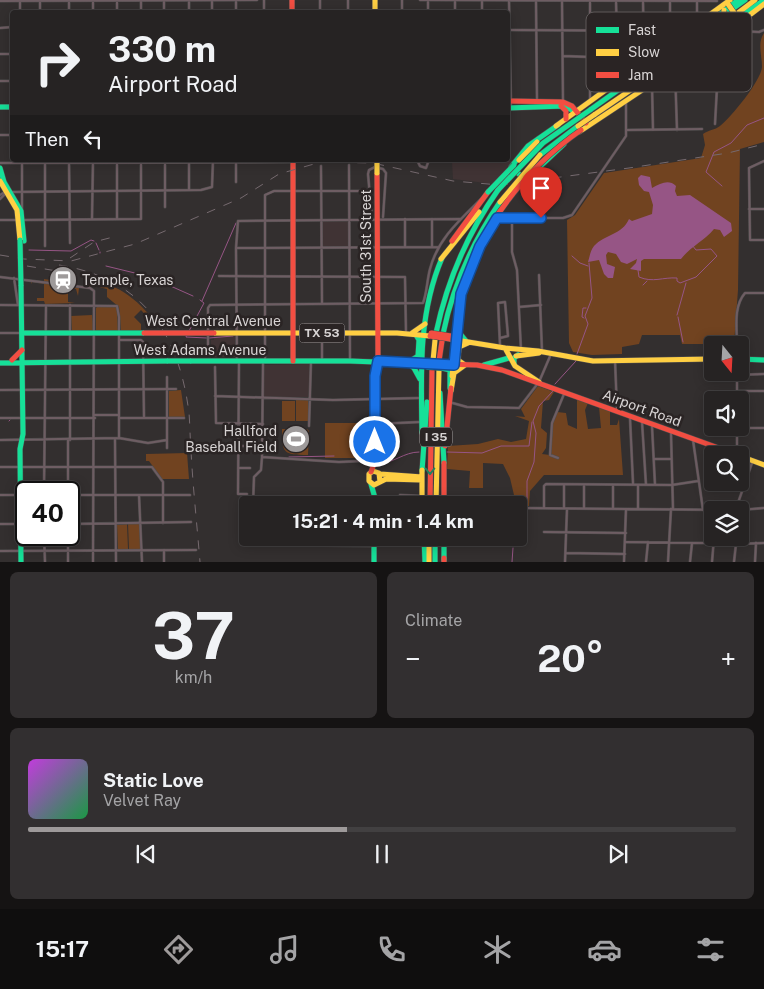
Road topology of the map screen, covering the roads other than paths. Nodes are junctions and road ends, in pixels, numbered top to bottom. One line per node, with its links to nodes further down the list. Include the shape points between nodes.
1 (20, 0): 2 (street); 22 (street)
2 (40, 0): 3 (street)
3 (69, 0): 4 (street)
4 (92, 0): 5 (street)
5 (116, 0): 6 (street)
6 (141, 0): 7 (street)
7 (164, 0): 8 (street)
8 (188, 0): 9 (street)
9 (212, 0): 10 (street)
10 (236, 0): 11 (street)
11 (257, 0)
12 (420, 0): 13 (street)
13 (428, 0): 14 (street)
14 (455, 0): 15 (street)
15 (482, 0): 16 (street)
16 (509, 0): 17 (street)
17 (536, 0): 23 (street); 39 (street)
18 (738, 0): 33 (main road)
19 (745, 0): 34 (main road)
20 (755, 0): 35 (main road)
21 (764, 0): 36 (main road)
22 (0, 1)
23 (562, 1): 24 (street); 40 (street)
24 (590, 1): 25 (street)
25 (616, 1): 26 (street)
26 (643, 1): 27 (street)
27 (670, 1): 28 (street)
28 (697, 1): 29 (street)
29 (717, 1)
30 (727, 3): 32 (main road)
31 (764, 4): 37 (main road)
32 (714, 12)
33 (723, 12)
34 (728, 12)
35 (739, 12)
36 (746, 12)
37 (752, 12)
38 (510, 30): 39 (street)
39 (536, 30): 40 (street); 52 (street)
40 (563, 30): 41 (street); 42 (street)
41 (586, 30)
42 (563, 56): 43 (street); 57 (street)
43 (586, 57)
44 (589, 92): 54 (street)
45 (604, 92): 54 (main road)
46 (616, 92): 91 (main road, bridge, via 543,143)
47 (627, 92): 126 (main road, bridge, via 540,155)
48 (640, 92): 53 (main road)
49 (652, 92): 68 (street)
50 (676, 92): 69 (street)
51 (717, 92): 62 (street)
52 (537, 101): 55 (main road); 57 (main road); 59 (street)
53 (626, 101): 64 (main road); 67 (street)
54 (589, 102): 58 (main road, via 579,107); 60 (main road)
55 (510, 104)
56 (510, 104): 59 (main road)
57 (561, 104): 58 (main road); 59 (main road); 60 (main road); 61 (main road, via 566,111)
58 (572, 106): 60 (main road)
59 (537, 108)
60 (576, 112): 61 (main road); 64 (main road)
61 (565, 119): 63 (main road)
62 (715, 124)
63 (558, 125): 66 (main road, via 528,146 510,166 513,171 530,176); 105 (main road, bridge)
64 (588, 126): 66 (main road)
65 (702, 129): 69 (street)
66 (581, 130): 134 (main road, bridge, via 549,153 526,176 504,204)
67 (627, 130): 68 (street); 115 (street, via 604,171 568,218)
68 (653, 130): 69 (street)
69 (676, 130)
70 (764, 161): 110 (street, via 749,168)
71 (22, 162): 84 (street); 85 (street); 92 (street)
72 (69, 162): 73 (street); 85 (street); 104 (street)
73 (93, 162): 94 (street)
74 (117, 162): 95 (street)
75 (141, 162): 96 (street)
76 (165, 162): 97 (street)
77 (189, 162): 98 (street)
78 (213, 162): 98 (street, via 212,188)
79 (236, 162): 90 (street)
80 (293, 162): 99 (main road)
81 (377, 162): 123 (main road, South 31st Street, bridge)
82 (418, 162): 83 (street, via 426,168)
83 (428, 162)
84 (0, 163)
85 (45, 163): 93 (street)
86 (349, 165): 101 (street)
87 (321, 166): 100 (street)
88 (0, 168): 103 (main road)
89 (0, 181): 103 (main road)
90 (236, 182)
91 (498, 190): 143 (main road); 187 (main road, via 455,265)
92 (22, 191): 93 (street); 103 (street); 112 (street)
93 (45, 191): 104 (street); 116 (street)
94 (93, 191): 95 (street); 104 (street); 118 (street)
95 (117, 191): 96 (street); 119 (street)
96 (141, 191): 97 (street); 119 (street, via 141,219)
97 (165, 191): 98 (street); 109 (street)
98 (189, 191)
99 (293, 191): 100 (street); 120 (main road); 129 (street, via 266,193)
100 (321, 191): 101 (street); 121 (street)
101 (349, 191): 102 (street); 122 (street)
102 (370, 191): 123 (street); 123 (street, via 370,170 383,169 386,173)
103 (9, 192): 106 (street); 108 (street); 112 (main road); 128 (main road)
104 (70, 192): 117 (street)
105 (488, 192): 125 (street); 143 (main road)
106 (0, 195)
107 (511, 197): 114 (street)
108 (0, 199)
109 (165, 208)
110 (748, 209): 111 (street); 130 (street, via 750,240)
111 (764, 209)
112 (21, 211): 128 (main road)
113 (432, 218): 124 (street); 125 (street); 137 (street)
114 (497, 218): 115 (street); 134 (street)
115 (512, 218): 169 (street, via 512,252 517,270)
116 (46, 219): 117 (street); 128 (street); 132 (street)
117 (70, 219): 118 (street); 131 (street)
118 (92, 219): 119 (street)
119 (117, 219)
120 (293, 219): 121 (street); 129 (street); 135 (main road)
121 (321, 219): 122 (street); 141 (street)
122 (349, 219): 123 (street); 142 (street)
123 (377, 219): 124 (street); 136 (main road, South 31st Street)
124 (405, 219): 133 (street)
125 (460, 219): 138 (street)
126 (487, 219): 155 (main road); 188 (main road, via 460,268 450,296)
127 (0, 220): 128 (street)
128 (21, 220): 163 (main road, bridge)
129 (264, 220): 139 (street, via 238,221); 140 (street)
130 (764, 240)
131 (70, 243)
132 (45, 246)
133 (405, 246): 136 (street); 137 (street)
134 (480, 246): 155 (main road)
135 (293, 247): 140 (street); 141 (street); 148 (main road)
136 (378, 247): 142 (street); 151 (main road, South 31st Street)
137 (432, 247): 138 (street)
138 (439, 247): 161 (street, via 430,268 423,303)
139 (236, 248): 140 (street); 146 (street)
140 (265, 248): 147 (street)
141 (321, 248): 142 (street); 149 (street)
142 (350, 248): 150 (street)
143 (441, 259): 172 (main road, via 430,289)
144 (0, 276): 153 (street)
145 (219, 276): 146 (street)
146 (236, 276): 147 (street); 156 (street)
147 (265, 276): 148 (street); 166 (street)
148 (293, 276): 149 (street); 157 (main road)
149 (321, 276): 150 (street); 158 (street)
150 (350, 276): 151 (street); 159 (street)
151 (378, 276): 160 (main road, South 31st Street); 161 (street, via 405,278)
152 (539, 276): 168 (street)
153 (14, 277): 163 (street); 165 (street, via 91,288)
154 (764, 293): 190 (street, via 745,293 738,309)
155 (461, 294): 173 (main road)
156 (236, 304): 166 (street); 174 (street); 199 (street, via 209,305)
157 (293, 304): 158 (street); 166 (street); 183 (main road)
158 (322, 304): 159 (street)
159 (350, 304): 160 (street); 175 (street)
160 (378, 304): 161 (street); 185 (main road, South 31st Street)
161 (406, 304): 186 (street)
162 (0, 305): 163 (street)
163 (20, 305): 167 (street); 177 (main road)
164 (70, 305): 165 (street); 167 (street); 179 (street)
165 (95, 305): 180 (street); 181 (street, via 117,305)
166 (265, 305): 182 (street)
167 (46, 306): 178 (street)
168 (541, 306): 169 (street); 201 (street)
169 (519, 307): 200 (street)
170 (499, 322): 171 (street); 171 (street, via 499,302 506,302); 191 (street)
171 (507, 322): 191 (street, via 508,336)
172 (425, 324): 186 (main road); 187 (main road, via 428,332); 189 (main road)
173 (457, 330): 192 (main road); 196 (main road)
174 (236, 332): 181 (main road, West Central Avenue / TX 53, bridge); 182 (main road, West Central Avenue / TX 53); 210 (street)
175 (350, 332): 184 (main road, West Central Avenue / TX 53); 185 (main road, West Central Avenue / TX 53); 215 (street)
176 (0, 333): 177 (street, West Central Avenue)
177 (22, 333): 178 (main road, West Central Avenue / TX 53); 198 (main road)
178 (46, 333): 179 (main road, West Central Avenue / TX 53); 219 (street)
179 (70, 333): 180 (main road, West Central Avenue / TX 53); 220 (street)
180 (95, 333): 181 (main road, West Central Avenue / TX 53); 221 (street)
181 (119, 333): 193 (street)
182 (265, 333): 183 (main road, West Central Avenue / TX 53); 211 (street)
183 (294, 333): 184 (main road, West Central Avenue / TX 53); 212 (main road)
184 (322, 333): 214 (street)
185 (378, 333): 186 (main road, West Central Avenue / TX 53); 216 (main road, South 31st Street)
186 (409, 333): 189 (main road, West Central Avenue / TX 53); 223 (main road, via 420,340 418,356)
187 (433, 334): 189 (main road, West Central Avenue / TX 53); 192 (main road, West Central Avenue / TX 53, bridge)
188 (443, 334)
189 (424, 335): 224 (main road)
190 (737, 336)
191 (500, 338): 197 (street)
192 (452, 339): 196 (main road); 226 (main road)
193 (119, 340): 209 (street, via 142,340); 222 (street)
194 (435, 340): 229 (main road, I 35)
195 (442, 341): 225 (main road, I 35)
196 (470, 343): 197 (main road); 227 (main road, via 461,345 458,352 458,360)
197 (503, 348): 200 (main road); 203 (main road, Airport Road / TX 53)
198 (22, 349): 206 (main road); 218 (main road)
199 (208, 352)
200 (520, 353): 201 (main road); 203 (main road); 228 (main road)
201 (542, 353): 202 (main road)
202 (551, 354): 207 (main road, via 593,361); 239 (street)
203 (509, 358): 228 (main road, Airport Road / TX 53); 230 (main road, Airport Road / TX 53)
204 (704, 359): 207 (main road)
205 (749, 359): 208 (main road)
206 (12, 360): 217 (main road, West Adams Avenue / TX 53); 218 (main road, West Adams Avenue / TX 53)
207 (615, 360): 261 (street)
208 (764, 360)
209 (143, 361): 210 (main road, West Adams Avenue / TX 53, bridge); 222 (main road, West Adams Avenue / TX 53); 246 (street)
210 (238, 361): 211 (main road, West Adams Avenue / TX 53); 255 (street)
211 (264, 361): 212 (main road, West Adams Avenue / TX 53); 256 (street)
212 (293, 361): 213 (main road, West Adams Avenue / TX 53)
213 (311, 361): 214 (main road, West Adams Avenue / TX 53); 257 (street)
214 (322, 361): 215 (main road, West Adams Avenue / TX 53)
215 (350, 361): 216 (main road, West Adams Avenue / TX 53)
216 (378, 361): 223 (main road, Airport Road / TX 53); 259 (main road, South 31st Street)
217 (0, 362): 218 (main road, West Adams Avenue / TX 53)
218 (22, 362): 219 (main road, West Adams Avenue / TX 53); 241 (main road)
219 (46, 362): 220 (main road, West Adams Avenue / TX 53); 242 (street)
220 (70, 362): 221 (main road, West Adams Avenue / TX 53); 243 (street)
221 (94, 362): 222 (main road, West Adams Avenue / TX 53); 244 (street)
222 (119, 362): 245 (street)
223 (406, 362): 224 (main road, Airport Road / TX 53); 237 (main road)
224 (420, 364): 229 (main road, Airport Road / TX 53); 232 (main road)
225 (440, 365): 226 (main road, Airport Road / TX 53); 229 (main road, Airport Road / TX 53, bridge); 235 (main road, I 35); 249 (main road, via 450,370)
226 (454, 365): 227 (main road, Airport Road / TX 53); 249 (main road)
227 (464, 365): 230 (main road, Airport Road / TX 53); 249 (main road, via 454,373)
228 (514, 365): 239 (main road, Airport Road / TX 53)
229 (430, 366): 232 (main road); 315 (main road); 344 (main road, I 35, one-way to 344)
230 (477, 366): 239 (main road, Airport Road / TX 53, via 497,368)
231 (215, 367): 254 (street)
232 (420, 373): 237 (main road)
233 (749, 374): 234 (street)
234 (764, 374)
235 (438, 375): 303 (main road); 345 (main road, I 35)
236 (167, 377): 247 (street)
237 (420, 379): 258 (main road)
238 (737, 381): 250 (street)
239 (539, 382): 253 (main road, Airport Road / TX 53); 260 (street, via 519,408 467,407)
240 (0, 390): 241 (street)
241 (22, 390): 242 (street); 266 (main road)
242 (46, 390): 243 (street); 267 (street)
243 (70, 390): 244 (street); 268 (street)
244 (95, 390): 245 (street); 262 (street)
245 (119, 390): 246 (street); 263 (street)
246 (143, 390): 247 (street); 269 (street)
247 (167, 390): 248 (street); 270 (street)
248 (176, 390)
249 (450, 391): 260 (main road)
250 (737, 391)
251 (749, 391): 252 (street)
252 (764, 391)
253 (565, 392): 261 (main road, Airport Road / TX 53); 296 (street, via 552,423 550,455)
254 (215, 396): 255 (street); 275 (street, via 216,423)
255 (239, 396): 256 (street); 275 (street)
256 (263, 397): 257 (street); 276 (street)
257 (310, 398): 259 (street); 278 (street)
258 (421, 398): 259 (street); 273 (main road)
259 (375, 399): 277 (main road, South 31st Street)
260 (449, 402): 303 (main road)
261 (618, 411): 264 (main road, Airport Road / TX 53)
262 (95, 416): 263 (street); 268 (street); 288 (street)
263 (119, 416): 269 (street); 282 (street)
264 (630, 416): 272 (main road, Airport Road / TX 53); 322 (street)
265 (0, 418): 266 (street)
266 (22, 418): 267 (street); 285 (main road)
267 (47, 418): 268 (street); 286 (street)
268 (70, 418): 287 (street)
269 (144, 418): 270 (street)
270 (167, 418): 271 (street); 290 (street)
271 (184, 418)
272 (642, 420): 274 (main road, Airport Road / TX 53); 324 (street)
273 (422, 422): 277 (street); 315 (main road)
274 (652, 423): 281 (main road, Airport Road / TX 53); 297 (street)
275 (239, 424): 276 (street); 291 (street)
276 (262, 424): 295 (street)
277 (375, 424): 302 (main road, South 31st Street)
278 (310, 426)
279 (749, 428): 280 (street)
280 (764, 428)
281 (671, 430): 283 (main road, Airport Road / TX 53); 298 (street)
282 (119, 438): 289 (street); 290 (street, via 148,443)
283 (692, 438): 293 (main road, Airport Road / TX 53); 319 (street)
284 (0, 440): 285 (street)
285 (22, 440): 286 (street); 306 (main road)
286 (45, 440): 287 (street); 307 (street)
287 (69, 440): 288 (street); 308 (street)
288 (93, 440): 289 (street); 309 (street)
289 (115, 440): 310 (street)
290 (167, 440): 294 (street)
291 (238, 446): 292 (street); 311 (street)
292 (253, 446)
293 (714, 446)
294 (167, 448)
295 (262, 456): 301 (street); 341 (street, via 261,470 254,477)
296 (558, 458)
297 (654, 459): 298 (street); 327 (street)
298 (672, 459): 328 (street)
299 (749, 459): 300 (main road, Airport Road / TX 53)
300 (753, 460): 304 (main road, Airport Road / TX 53); 347 (street)
301 (362, 461)
302 (375, 461): 313 (main road); 314 (main road)
303 (444, 463): 346 (main road)
304 (764, 465)
305 (0, 467): 306 (street)
306 (20, 467): 307 (street); 316 (main road)
307 (44, 467): 308 (street); 317 (street)
308 (68, 467): 309 (street); 318 (street)
309 (92, 467): 310 (street); 334 (street)
310 (116, 467): 335 (street); 337 (street, via 152,467 163,482)
311 (238, 468): 312 (street); 332 (street, via 238,494)
312 (250, 468)
313 (371, 472): 314 (main road); 321 (main road, via 368,479)
314 (379, 473): 315 (main road, via 386,476); 320 (main road)
315 (422, 476): 320 (main road); 343 (main road)
316 (21, 481)
317 (44, 481)
318 (69, 481)
319 (698, 481): 328 (street); 357 (street)
320 (379, 483): 321 (main road); 330 (main road)
321 (371, 484): 330 (main road)
322 (633, 484): 323 (street); 329 (street)
323 (638, 484): 324 (street); 355 (street)
324 (646, 484): 327 (street)
325 (564, 485): 326 (street); 349 (street, via 545,485); 351 (street)
326 (584, 485): 329 (street); 352 (street)
327 (655, 485): 328 (street)
328 (672, 485): 356 (street)
329 (614, 486): 353 (street)
330 (375, 493): 342 (main road)
331 (80, 494): 334 (street)
332 (247, 494)
333 (0, 495): 340 (street)
334 (92, 495): 335 (street); 360 (street)
335 (116, 495): 336 (street); 361 (street)
336 (139, 495): 337 (street); 362 (street)
337 (163, 495): 338 (street); 363 (street)
338 (190, 495)
339 (400, 495): 343 (street)
340 (15, 496)
341 (253, 496)
342 (376, 496)
343 (422, 496)
344 (430, 496)
345 (436, 496)
346 (444, 496)
347 (739, 501)
348 (527, 508): 349 (street)
349 (544, 508): 351 (street)
350 (764, 508): 358 (street)
351 (565, 509): 352 (street); 368 (street)
352 (584, 509): 353 (street)
353 (613, 509): 354 (street)
354 (626, 509): 355 (street); 369 (street)
355 (638, 509): 356 (street)
356 (672, 510): 357 (street); 372 (street)
357 (703, 510)
358 (749, 510)
359 (191, 522): 363 (street)
360 (92, 523): 361 (street); 366 (street); 394 (street)
361 (116, 523): 362 (street); 395 (street)
362 (141, 523): 363 (street); 388 (street)
363 (163, 523)
364 (0, 524): 365 (street)
365 (15, 524)
366 (80, 524)
367 (544, 532): 368 (street)
368 (567, 532): 369 (street); 397 (street)
369 (626, 533): 370 (street)
370 (626, 542): 371 (street); 398 (street)
371 (648, 542): 372 (street); 413 (street)
372 (670, 542): 373 (street); 414 (street)
373 (692, 543): 374 (street); 415 (street)
374 (704, 543)
375 (749, 543): 376 (street)
376 (756, 543): 377 (street); 418 (street)
377 (764, 543)
378 (21, 546): 396 (main road)
379 (44, 546): 392 (street)
380 (68, 546): 393 (street)
381 (374, 546): 407 (main road)
382 (423, 546): 408 (main road)
383 (429, 546): 409 (main road)
384 (435, 546): 410 (main road)
385 (444, 546): 399 (main road)
386 (714, 546): 416 (street)
387 (736, 546): 417 (street)
388 (142, 550): 389 (street); 395 (street); 405 (street)
389 (164, 550): 390 (street); 406 (street)
390 (196, 550)
391 (0, 551): 396 (street)
392 (44, 551): 393 (street); 396 (street); 401 (street)
393 (68, 551): 394 (street); 402 (street)
394 (92, 551): 395 (street); 403 (street)
395 (116, 551): 404 (street)
396 (20, 552): 400 (main road)
397 (566, 554): 398 (street); 411 (street)
398 (625, 554): 412 (street)
399 (444, 560)
400 (21, 562)
401 (45, 562)
402 (68, 562)
403 (92, 562)
404 (116, 562)
405 (142, 562)
406 (164, 562)
407 (374, 562)
408 (424, 562)
409 (430, 562)
410 (435, 562)
411 (564, 562)
412 (624, 562)
413 (646, 562)
414 (668, 562)
415 (690, 562)
416 (712, 562)
417 (734, 562)
418 (755, 562)

